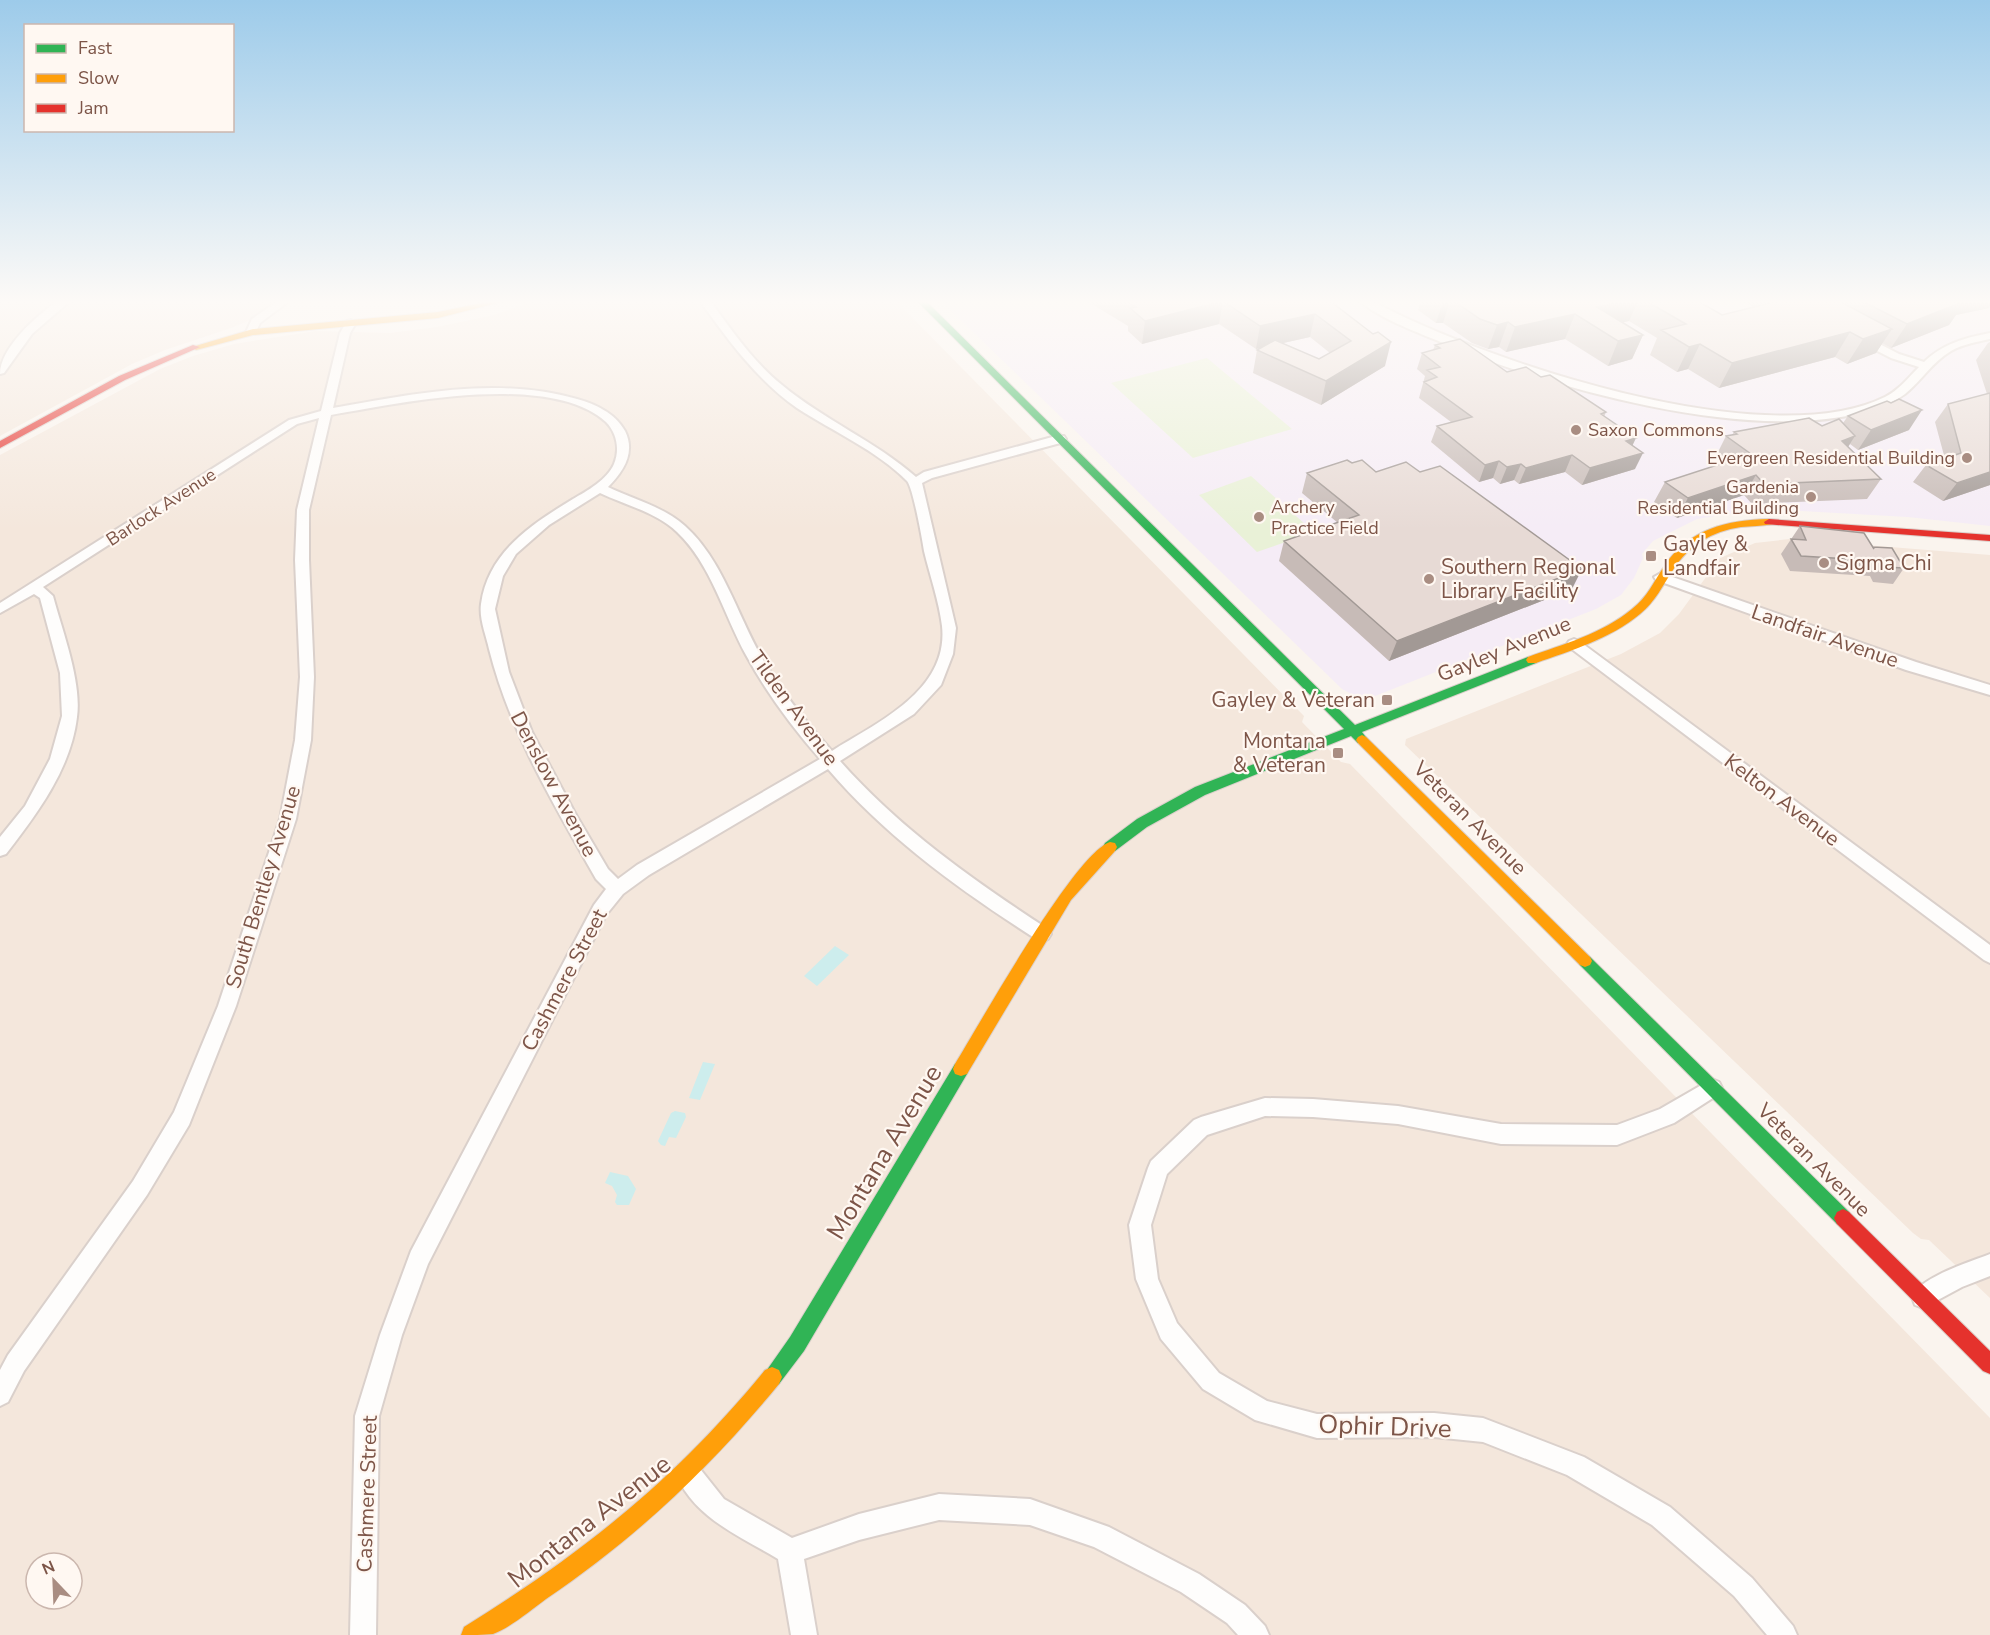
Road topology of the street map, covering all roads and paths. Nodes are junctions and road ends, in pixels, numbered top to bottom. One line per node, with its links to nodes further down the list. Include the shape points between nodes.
1 (128, 377): 9 (street)
2 (334, 377): 7 (street, South Bentley Avenue)
3 (767, 377): 10 (street, via 801,405 886,457)
4 (998, 377): 8 (street, Veteran Avenue)
5 (1552, 377): 6 (street, via 1718,414 1795,418 1860,410 1897,395)
6 (1915, 377)
7 (325, 412): 11 (street, Denslow Avenue, via 481,391 525,390 583,404 604,416 620,432 625,449 617,470); 14 (street, Barlock Avenue, via 293,422); 28 (street, South Bentley Avenue, via 303,510 307,677 303,740 288,819 227,1006 182,1119 140,1188 16,1363)
8 (1060, 439): 10 (street, via 928,475); 18 (street, Veteran Avenue)
9 (0, 445)
10 (915, 482): 19 (street, Cashmere Street, via 949,628 946,654 936,681 909,710)
11 (600, 488): 19 (street, Tilden Avenue, via 656,513 680,529 700,553 755,658); 21 (street, Denslow Avenue, via 537,528 510,552 494,579 488,614 501,677 521,729 602,874)
12 (1990, 538): 13 (street, Gayley Avenue, via 1793,522 1741,524 1697,537 1682,549)
13 (1660, 578): 16 (street, Gayley Avenue, via 1636,613 1612,629); 17 (street, Landfair Avenue)
14 (34, 587): 15 (street, Barlock Avenue); 20 (street, via 46,596 67,673 70,716 58,759 31,810)
15 (0, 609)
16 (1574, 644): 18 (street, Gayley Avenue); 23 (street, Kelton Avenue)
17 (1990, 690)
18 (1352, 732): 22 (street, Montana Avenue, via 1192,794 1142,822 1103,854 1074,885); 24 (street, Veteran Avenue)
19 (830, 760): 21 (street, Cashmere Street); 22 (street, Tilden Avenue, via 910,840 1011,916)
20 (0, 849)
21 (617, 889): 31 (street, Cashmere Street, via 600,910 419,1259 391,1335 366,1416)
22 (1042, 934): 29 (street, Montana Avenue, via 797,1344 746,1411)
23 (1990, 955)
24 (1712, 1088): 26 (street, Veteran Avenue); 35 (street, Ophir Drive, via 1667,1116 1617,1135 1501,1134 1398,1115 1265,1107 1201,1127 1158,1168 1140,1226 1147,1279 1168,1331 1211,1381 1263,1413 1317,1426 1434,1425 1483,1430 1575,1466 1661,1516 1743,1587)
25 (1990, 1265): 26 (street, via 1954,1279)
26 (1923, 1298): 27 (street, Veteran Avenue)
27 (1990, 1364)
28 (0, 1394)
29 (688, 1474): 30 (street, via 715,1508); 32 (street, Montana Avenue, via 599,1549)
30 (790, 1551): 33 (street); 34 (street, via 859,1527 939,1507 1030,1512 1100,1536 1190,1583 1236,1614)
31 (363, 1635)
32 (472, 1635)
33 (804, 1635)
34 (1256, 1635)
35 (1784, 1635)

